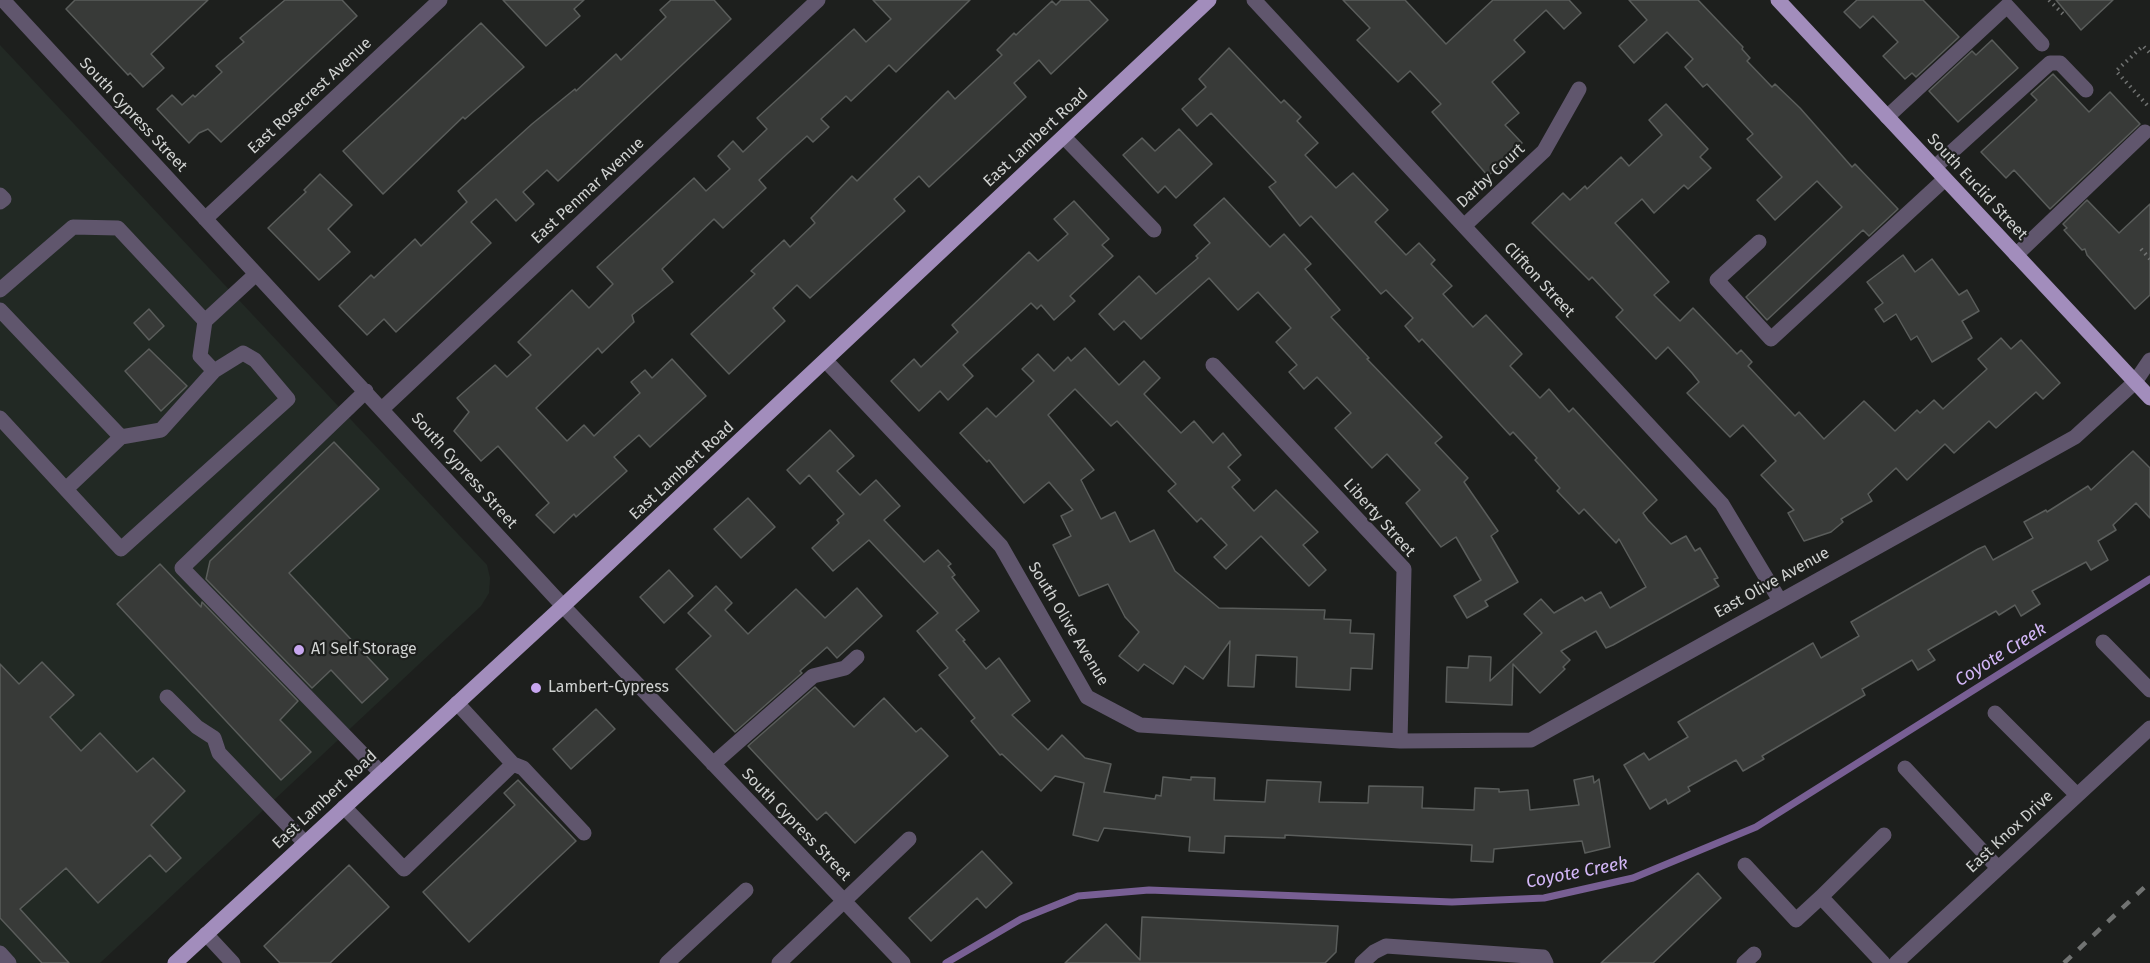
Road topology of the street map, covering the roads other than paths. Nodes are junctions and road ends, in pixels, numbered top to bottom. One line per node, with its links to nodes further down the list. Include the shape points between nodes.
1 (440, 0): 16 (street, East Rosecrest Avenue)
2 (818, 0): 32 (street, East Penmar Avenue)
3 (1209, 0): 12 (main road, East Lambert Road)
4 (1254, 0): 17 (street, Clifton Street)
5 (1778, 0): 10 (main road, South Euclid Street)
6 (5, 1): 16 (street, South Cypress Street)
7 (2042, 44): 10 (street, via 2007,6)
8 (1579, 89): 17 (street, Darby Court, via 1544,151)
9 (2086, 90): 13 (street, via 2060,63 2049,63)
10 (1887, 117): 13 (main road, South Euclid Street)
11 (2145, 132): 20 (street)
12 (1064, 137): 18 (street); 26 (main road, East Lambert Road)
13 (1940, 173): 19 (street, via 1771,339 1717,280); 20 (main road, South Euclid Street)
14 (0, 195): 15 (street, via 4,199)
15 (0, 202)
16 (205, 219): 21 (street, South Cypress Street)
17 (1464, 226): 36 (street, Clifton Street, via 1722,504)
18 (1154, 230)
19 (1759, 242)
20 (2016, 255): 29 (main road, South Euclid Street)
21 (256, 274): 24 (street); 30 (street, South Cypress Street)
22 (0, 290): 24 (street, via 73,227 118,228)
23 (0, 310): 34 (street)
24 (205, 321): 28 (street, via 200,356)
25 (2150, 360): 29 (street, East Olive Avenue)
26 (826, 361): 37 (main road, East Lambert Road); 45 (street, South Olive Avenue, via 1001,546 1087,697 1140,725)
27 (1213, 365): 45 (street, Liberty Street, via 1404,569)
28 (214, 371): 34 (street, via 161,430); 35 (street, via 243,353 255,360 288,399 121,549)
29 (2135, 382): 31 (main road, South Euclid Street); 36 (street, East Olive Avenue, via 2075,437)
30 (366, 391): 32 (street, South Cypress Street); 49 (street, via 182,568)
31 (2150, 398)
32 (382, 409): 37 (street, South Cypress Street)
33 (0, 418): 35 (street)
34 (121, 437): 35 (street)
35 (66, 489)
36 (1779, 599): 45 (street, East Olive Avenue, via 1531,740)
37 (563, 606): 42 (main road, East Lambert Road); 47 (street, South Cypress Street)
38 (2103, 642): 40 (street)
39 (857, 657): 47 (street, via 845,668 813,676)
40 (2150, 690)
41 (166, 697): 55 (street, via 214,738 219,753)
42 (457, 703): 46 (street); 49 (main road, East Lambert Road)
43 (1995, 713): 50 (street)
44 (2150, 728): 50 (street, East Knox Drive)
45 (1400, 741)
46 (513, 764): 51 (street, via 404,869); 52 (street, via 523,768)
47 (713, 764): 60 (street, South Cypress Street)
48 (1905, 768): 57 (street)
49 (381, 773): 51 (main road, East Lambert Road)
50 (2077, 795): 57 (street, East Knox Drive)
51 (344, 807): 55 (main road, East Lambert Road)
52 (584, 833)
53 (1884, 835): 59 (street)
54 (909, 839): 60 (street)
55 (305, 843): 61 (main road, East Lambert Road)
56 (1744, 865): 59 (street, via 1796,920)
57 (1998, 868): 72 (street, East Knox Drive)
58 (746, 890): 66 (street)
59 (1821, 897): 71 (street)
60 (843, 901): 67 (street); 68 (street, South Cypress Street)
61 (206, 934): 64 (main road, East Lambert Road); 65 (street)
62 (0, 953): 63 (street)
63 (9, 963)
64 (175, 963)
65 (233, 963)
66 (667, 963)
67 (779, 963)
68 (903, 963)
69 (1362, 963): 70 (street, via 1386,946 1543,957)
70 (1546, 963)
71 (1883, 963)
72 (1896, 963)

